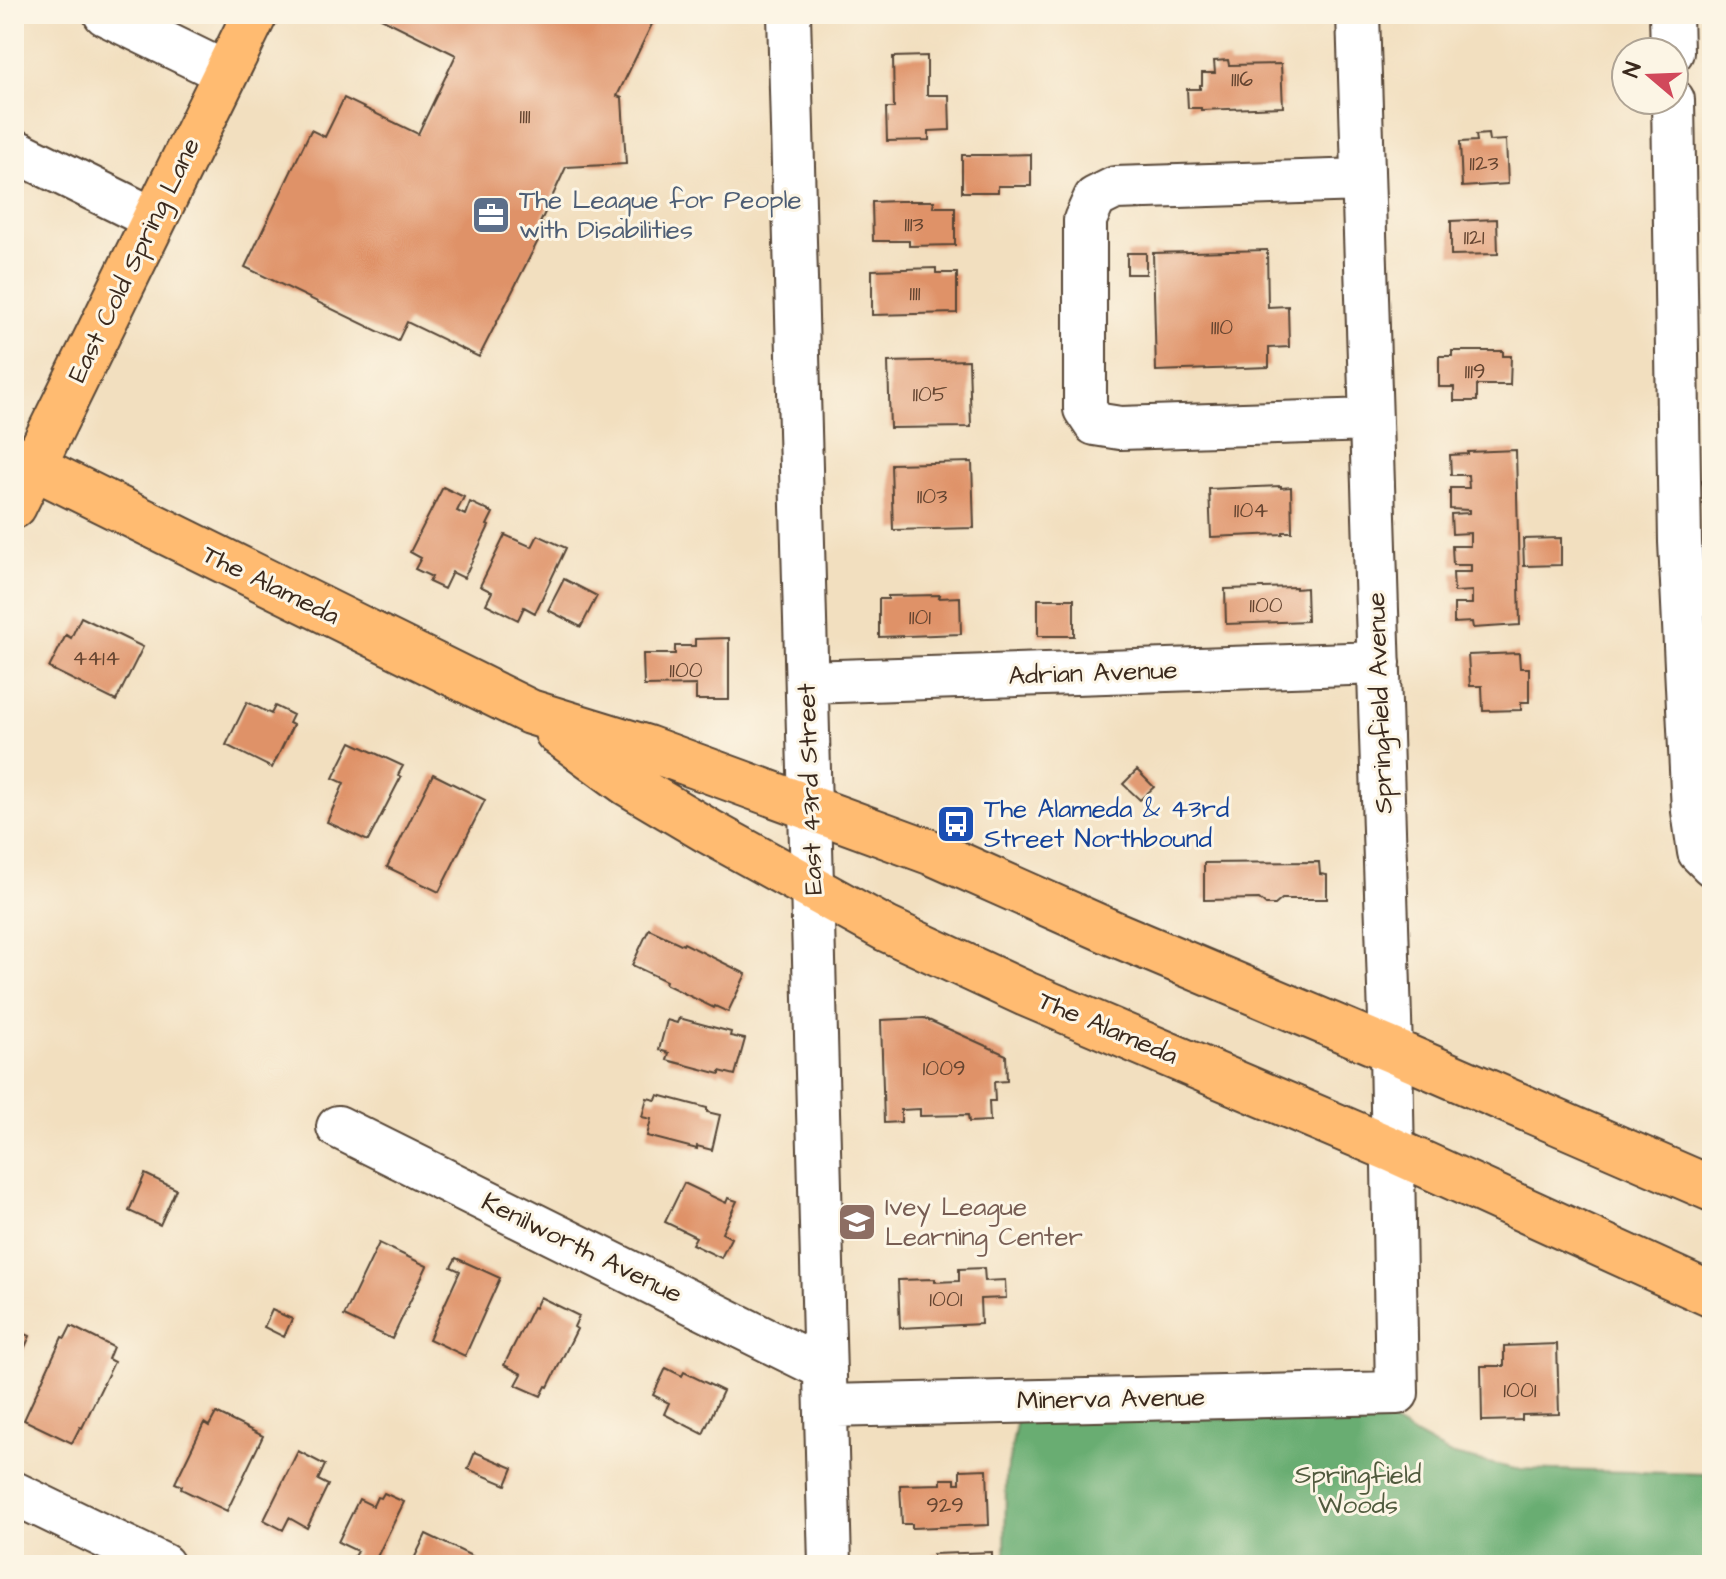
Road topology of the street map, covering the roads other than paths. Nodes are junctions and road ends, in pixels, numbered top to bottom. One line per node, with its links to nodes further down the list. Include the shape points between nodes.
1 (105, 14): 7 (street)
2 (255, 14): 7 (main road, East Cold Spring Lane)
3 (789, 14): 16 (street, East 43rd Street)
4 (1358, 14): 10 (street, Springfield Avenue)
5 (1671, 14): 6 (street)
6 (1672, 36)
7 (226, 73): 11 (main road, East Cold Spring Lane)
8 (1673, 116): 19 (street, via 1680,542 1693,811 1699,852)
9 (14, 150): 11 (street)
10 (1363, 180): 12 (street, Springfield Avenue); 12 (street, via 1115,188 1095,198 1085,220 1085,409 1095,424 1120,428)
11 (154, 219): 13 (main road, East Cold Spring Lane)
12 (1371, 420): 15 (street, Springfield Avenue)
13 (24, 461): 14 (main road, East Cold Spring Lane); 17 (main road, The Alameda)
14 (14, 506)
15 (1379, 663): 16 (street, Adrian Avenue); 21 (street, Springfield Avenue)
16 (807, 682): 18 (street, East 43rd Street)
17 (530, 712): 18 (main road, The Alameda); 20 (main road, The Alameda, via 627,783)
18 (810, 808): 20 (street, East 43rd Street); 21 (main road, The Alameda, via 933,853)
19 (1712, 865)
20 (812, 890): 23 (main road, The Alameda, via 1026,994); 26 (street, East 43rd Street)
21 (1391, 1050): 23 (street, Springfield Avenue); 24 (main road, The Alameda)
22 (338, 1127): 26 (street, Kenilworth Avenue)
23 (1393, 1150): 25 (main road, The Alameda); 27 (street, Springfield Avenue)
24 (1712, 1189)
25 (1712, 1295)
26 (825, 1387): 27 (street, Minerva Avenue); 30 (street, East 43rd Street)
27 (1397, 1393)
28 (14, 1493): 29 (street)
29 (163, 1565)
30 (830, 1565)

